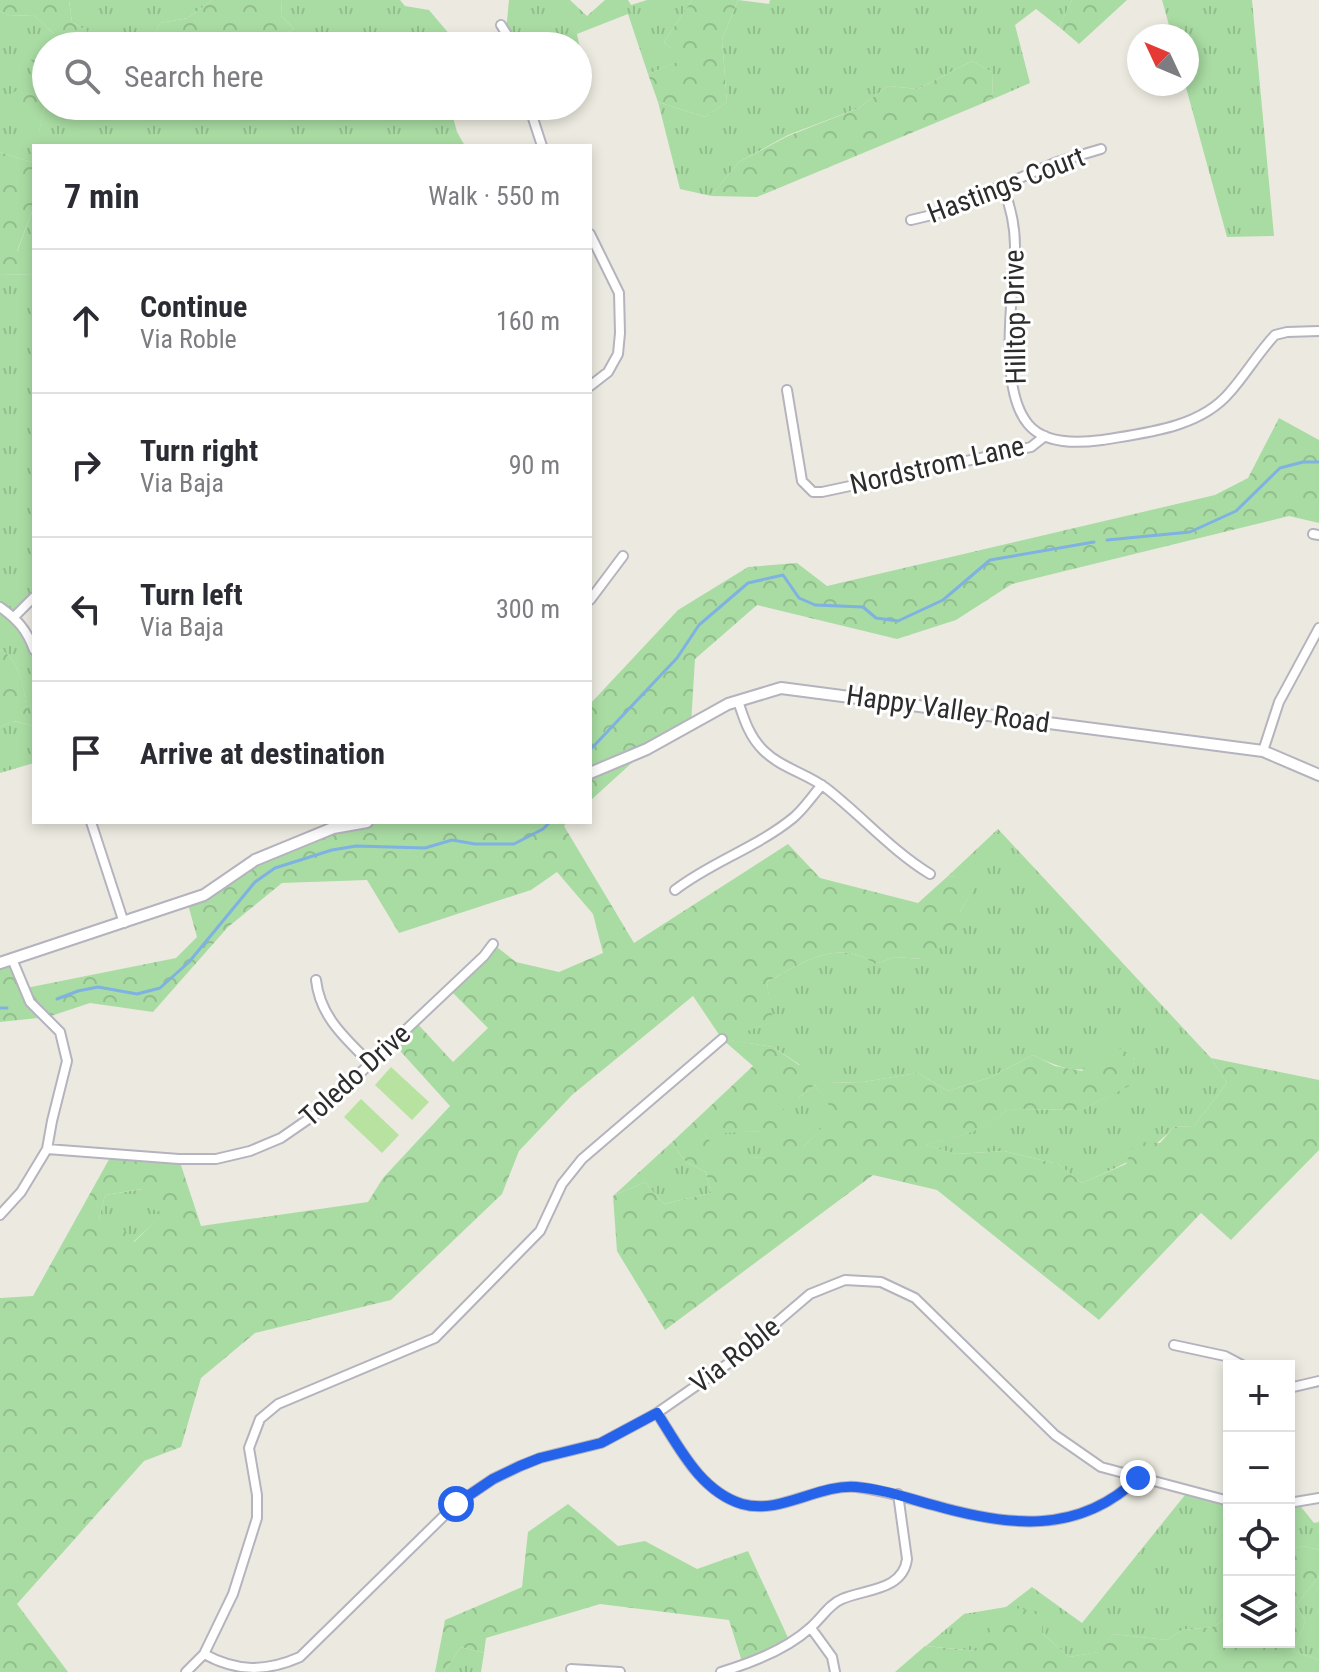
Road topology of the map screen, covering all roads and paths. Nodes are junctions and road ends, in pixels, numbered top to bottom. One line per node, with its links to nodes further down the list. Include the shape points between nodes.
1 (501, 25): 2 (street)
2 (505, 32)
3 (534, 120): 4 (street)
4 (541, 144)
5 (1101, 149): 6 (street, Hastings Court)
6 (1003, 187): 7 (street, Hastings Court); 12 (street, Hilltop Drive, via 1015,245 1009,305 1014,390 1029,426)
7 (911, 220)
8 (592, 238): 10 (street, via 619,293 620,333 618,354 608,372)
9 (1319, 331): 12 (street, Nordstrom Lane, via 1275,335 1229,394 1211,410 1184,422 1150,433 1084,442)
10 (592, 384)
11 (787, 390): 12 (street, Nordstrom Lane, via 802,481 813,492 1031,447)
12 (1045, 436)
13 (623, 556): 14 (street)
14 (592, 597)
15 (32, 599): 17 (street)
16 (0, 607): 17 (street)
17 (14, 617): 19 (street)
18 (1319, 628): 21 (street, via 1279,702)
19 (32, 644)
20 (738, 701): 21 (street, Happy Valley Road, via 781,688 802,689); 22 (street, Happy Valley Road); 24 (street, via 746,727 761,749)
21 (1263, 751): 23 (street, Happy Valley Road)
22 (592, 772)
23 (1319, 775)
24 (822, 785): 27 (street); 28 (street, via 796,816)
25 (92, 824): 29 (street)
26 (356, 824): 29 (street, via 266,855 204,895)
27 (930, 874)
28 (675, 890)
29 (124, 923): 31 (street)
30 (493, 944): 35 (street, Toledo Drive)
31 (12, 959): 32 (street); 36 (street, via 30,1002 60,1032 67,1061)
32 (0, 963)
33 (316, 980): 35 (street, via 332,1025)
34 (722, 1039): 49 (street, via 582,1159 562,1184 540,1231 435,1338 278,1404 260,1419 249,1448 257,1518 233,1594)
35 (371, 1064): 36 (street, Toledo Drive, via 300,1127 250,1151 216,1159 179,1159)
36 (47, 1149): 37 (street)
37 (0, 1215)
38 (1174, 1345): 39 (street)
39 (1233, 1360)
40 (1319, 1381): 41 (street)
41 (1295, 1387)
42 (657, 1413): 43 (street, Via Roble, via 729,1363 810,1294 845,1280 868,1280 893,1285 915,1298 1068,1446 1101,1467); 44 (street, via 695,1471 742,1504 773,1505 853,1487); 49 (street, Via Roble, via 601,1443 540,1458 478,1488 300,1657 274,1669 249,1671)
43 (1138, 1478): 44 (street, via 1093,1509 1053,1521 1020,1523); 46 (street, Via Roble)
44 (898, 1494): 48 (street, via 906,1565 878,1589 841,1599)
45 (1319, 1498): 47 (street)
46 (1223, 1499)
47 (1295, 1502)
48 (811, 1628): 53 (street); 54 (street, via 832,1657)
49 (204, 1654): 51 (street)
50 (571, 1669): 52 (street)
51 (186, 1672)
52 (620, 1672)
53 (721, 1672)
54 (835, 1672)

